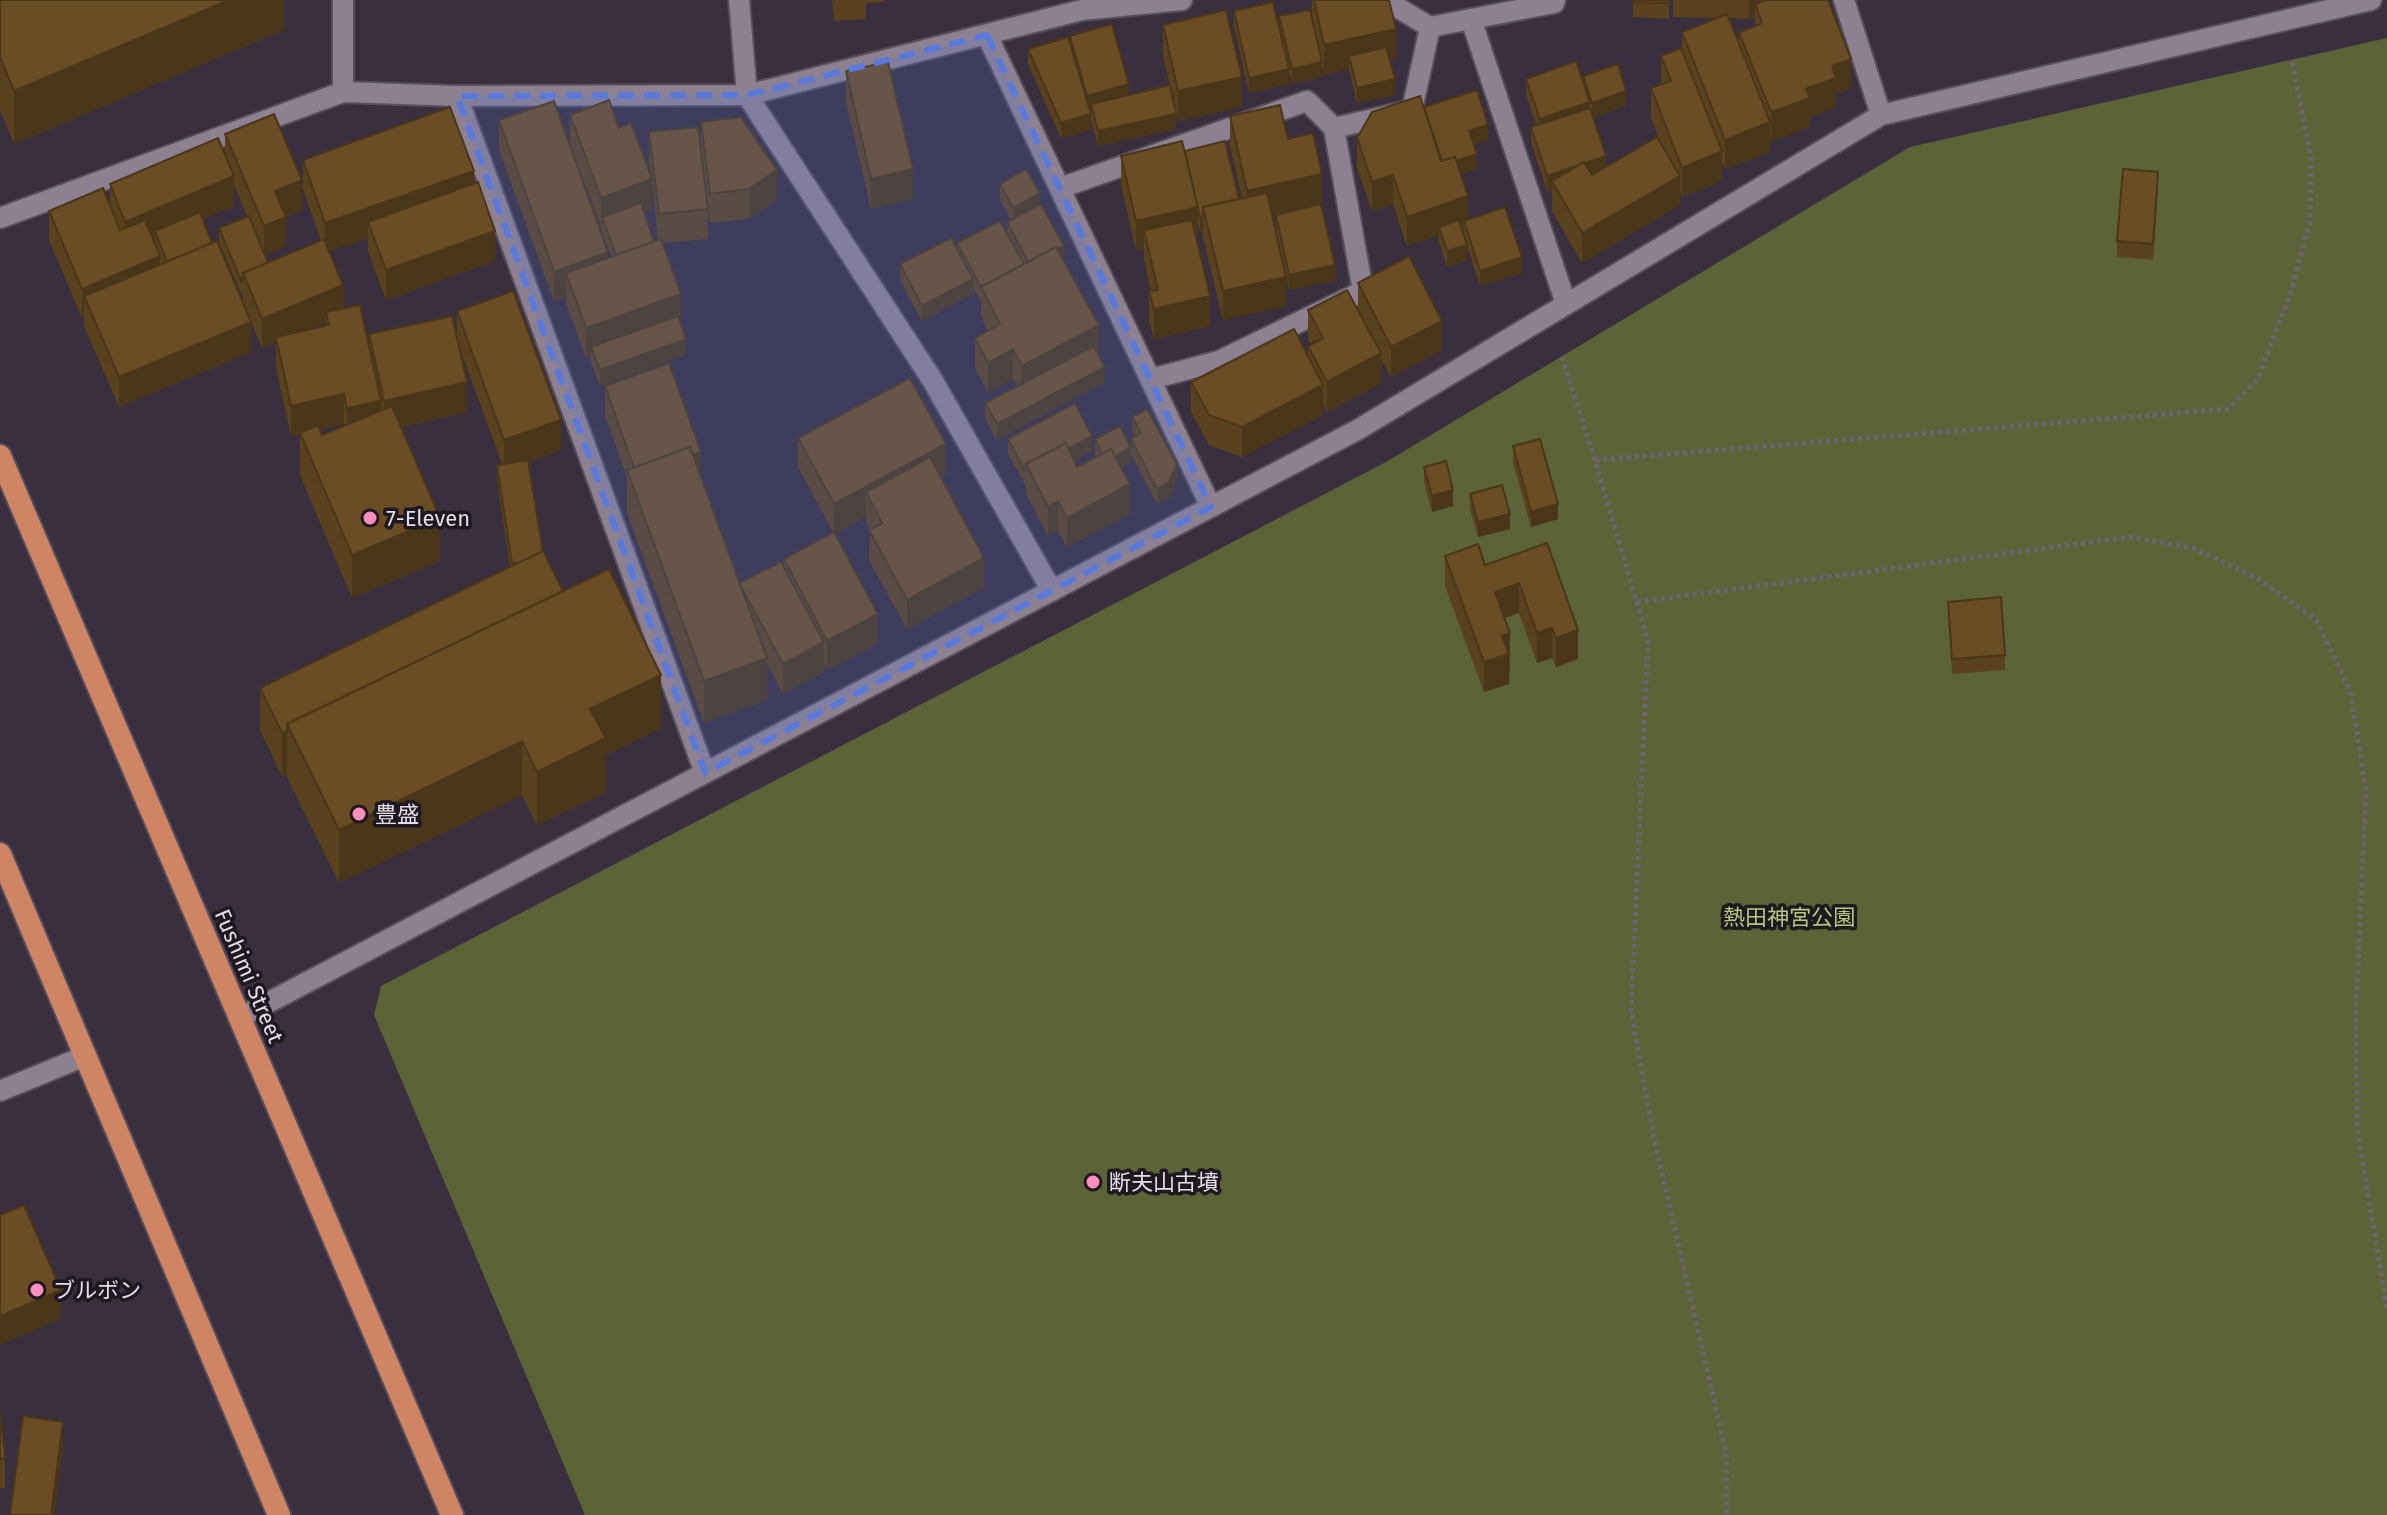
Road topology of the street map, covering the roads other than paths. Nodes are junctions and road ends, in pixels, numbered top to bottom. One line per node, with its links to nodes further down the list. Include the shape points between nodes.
1 (343, 0): 12 (street)
2 (739, 0): 13 (street)
3 (1182, 0): 8 (street)
4 (1385, 0): 10 (street)
5 (1555, 0): 9 (street)
6 (1844, 0): 15 (street)
7 (2371, 0): 15 (street)
8 (1082, 5): 11 (street)
9 (1471, 19): 10 (street); 19 (street)
10 (1430, 27): 16 (street, via 1412,110)
11 (987, 35): 13 (street); 17 (street)
12 (343, 92): 14 (street); 18 (street)
13 (747, 95): 14 (street); 23 (street, via 933,381)
14 (457, 96): 24 (street)
15 (1881, 115): 19 (street)
16 (1334, 128): 17 (street, via 1307,101); 20 (street, via 1363,291 1219,361)
17 (1060, 188): 20 (street)
18 (0, 218)
19 (1566, 304): 22 (street, via 1359,429)
20 (1151, 379): 22 (street)
21 (0, 456): 26 (highway, Fushimi Street)
22 (1211, 507): 23 (street)
23 (1052, 591): 24 (street)
24 (705, 773): 26 (street)
25 (0, 854): 27 (highway)
26 (239, 1018): 30 (highway, Fushimi Street)
27 (85, 1056): 28 (street); 29 (highway)
28 (0, 1091)
29 (279, 1515)
30 (452, 1515)

